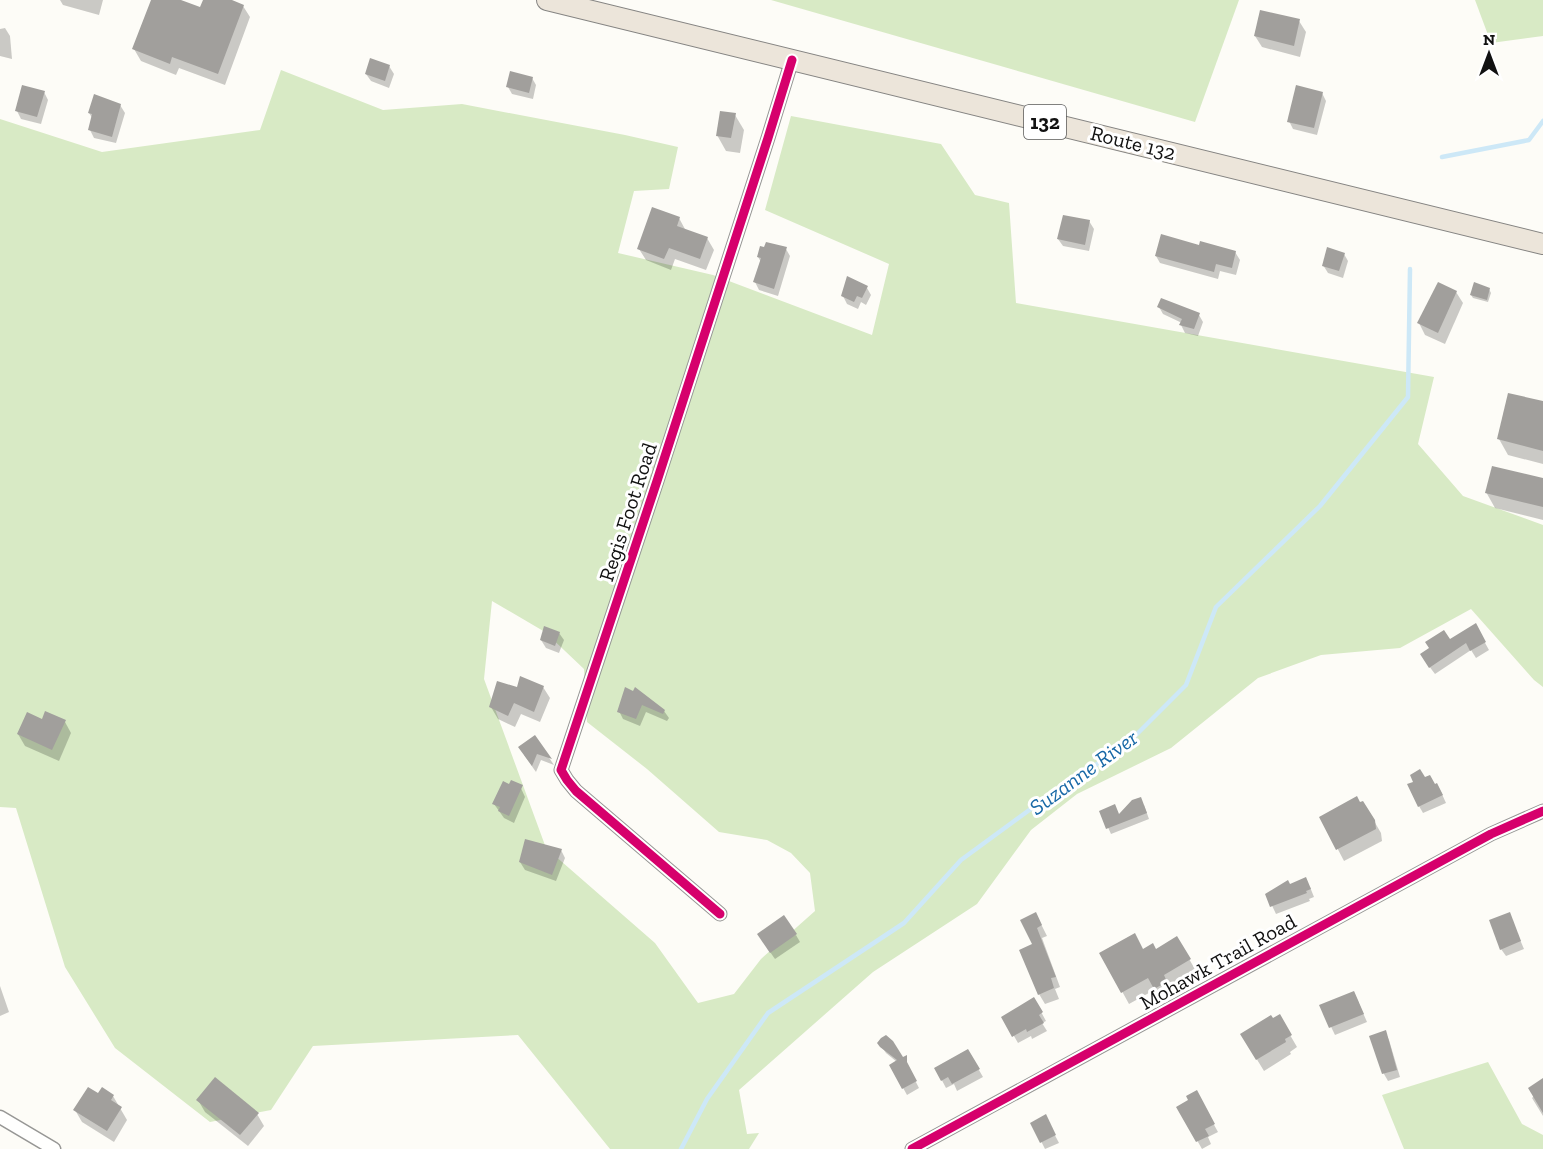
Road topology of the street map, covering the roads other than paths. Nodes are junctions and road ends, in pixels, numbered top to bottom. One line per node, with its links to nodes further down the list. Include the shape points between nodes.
1 (547, 0): 2 (highway, Route 132 / 132)
2 (792, 60): 3 (highway, Route 132 / 132); 5 (street, Regis Foot Road, via 561,770 576,791)
3 (1543, 244)
4 (1543, 811): 8 (street, Mohawk Trail Road, via 1480,840)
5 (720, 914)
6 (0, 1117): 7 (street)
7 (54, 1149)
8 (912, 1149)

